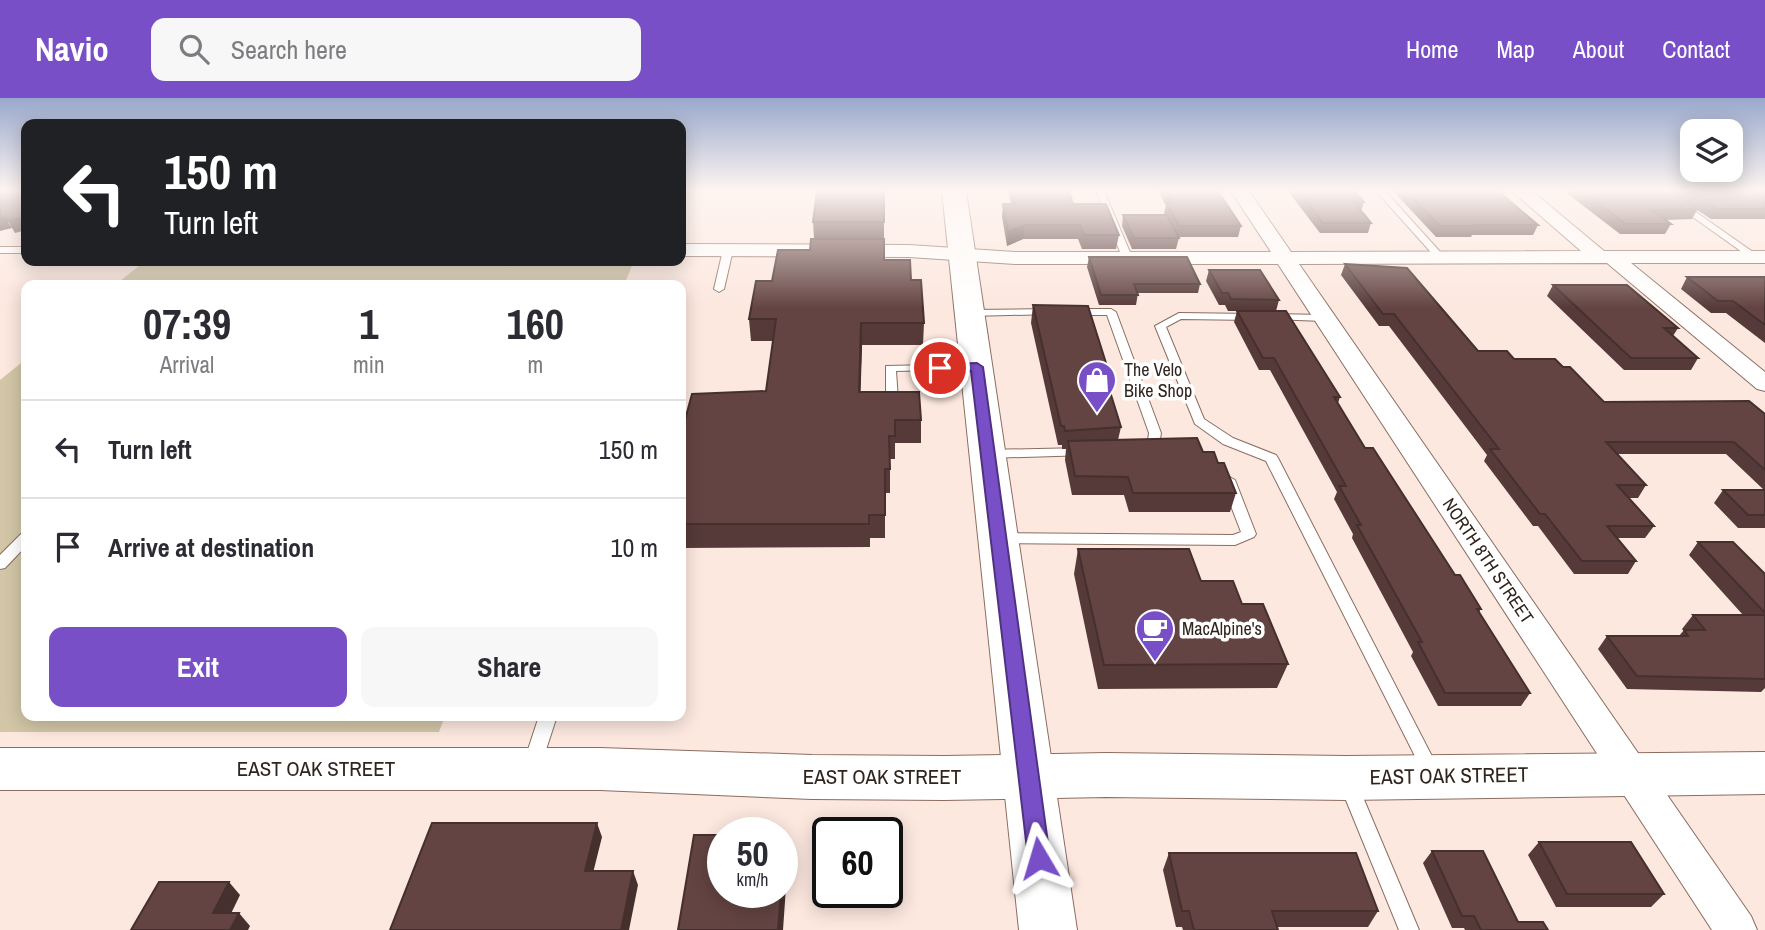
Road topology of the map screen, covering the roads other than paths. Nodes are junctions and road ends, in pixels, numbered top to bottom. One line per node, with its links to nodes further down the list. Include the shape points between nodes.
1 (959, 230): 11 (street)
2 (1116, 230): 12 (lane)
3 (1266, 230): 13 (street, NORTH 8TH STREET)
4 (1415, 230): 14 (lane)
5 (1570, 230): 15 (street)
6 (1719, 230): 16 (lane)
7 (0, 250): 8 (lane)
8 (21, 250)
9 (686, 250): 10 (street)
10 (728, 250): 11 (street, via 909,251); 17 (lane)
11 (962, 256): 12 (street); 18 (street)
12 (1127, 257): 13 (street)
13 (1284, 257): 14 (street); 19 (street, NORTH 8TH STREET)
14 (1440, 257): 15 (street)
15 (1605, 257): 16 (street); 21 (street)
16 (1760, 257)
17 (719, 289)
18 (970, 313): 20 (street); 23 (lane, via 1111,312 1155,433 1154,442)
19 (1324, 318): 34 (street, NORTH 8TH STREET); 36 (lane, via 1179,316 1160,326 1199,421 1228,441 1271,458)
20 (977, 367): 22 (lane, via 890,368); 25 (street)
21 (1765, 384)
22 (892, 400)
23 (1131, 450)
24 (1095, 452): 25 (lane)
25 (988, 454): 27 (street)
26 (1226, 476): 27 (lane, via 1249,534 1235,540)
27 (999, 538): 35 (street)
28 (21, 542): 29 (lane)
29 (0, 564)
30 (546, 721): 32 (lane)
31 (0, 769): 32 (street, EAST OAK STREET)
32 (531, 769): 35 (street, EAST OAK STREET, via 812,777)
33 (1765, 773): 34 (street, EAST OAK STREET)
34 (1632, 774): 36 (street, EAST OAK STREET); 40 (street, NORTH 8TH STREET)
35 (1028, 776): 37 (street, EAST OAK STREET); 38 (street)
36 (1434, 776): 37 (street, EAST OAK STREET)
37 (1346, 778): 39 (lane)
38 (1048, 930)
39 (1409, 930)
40 (1736, 930)

